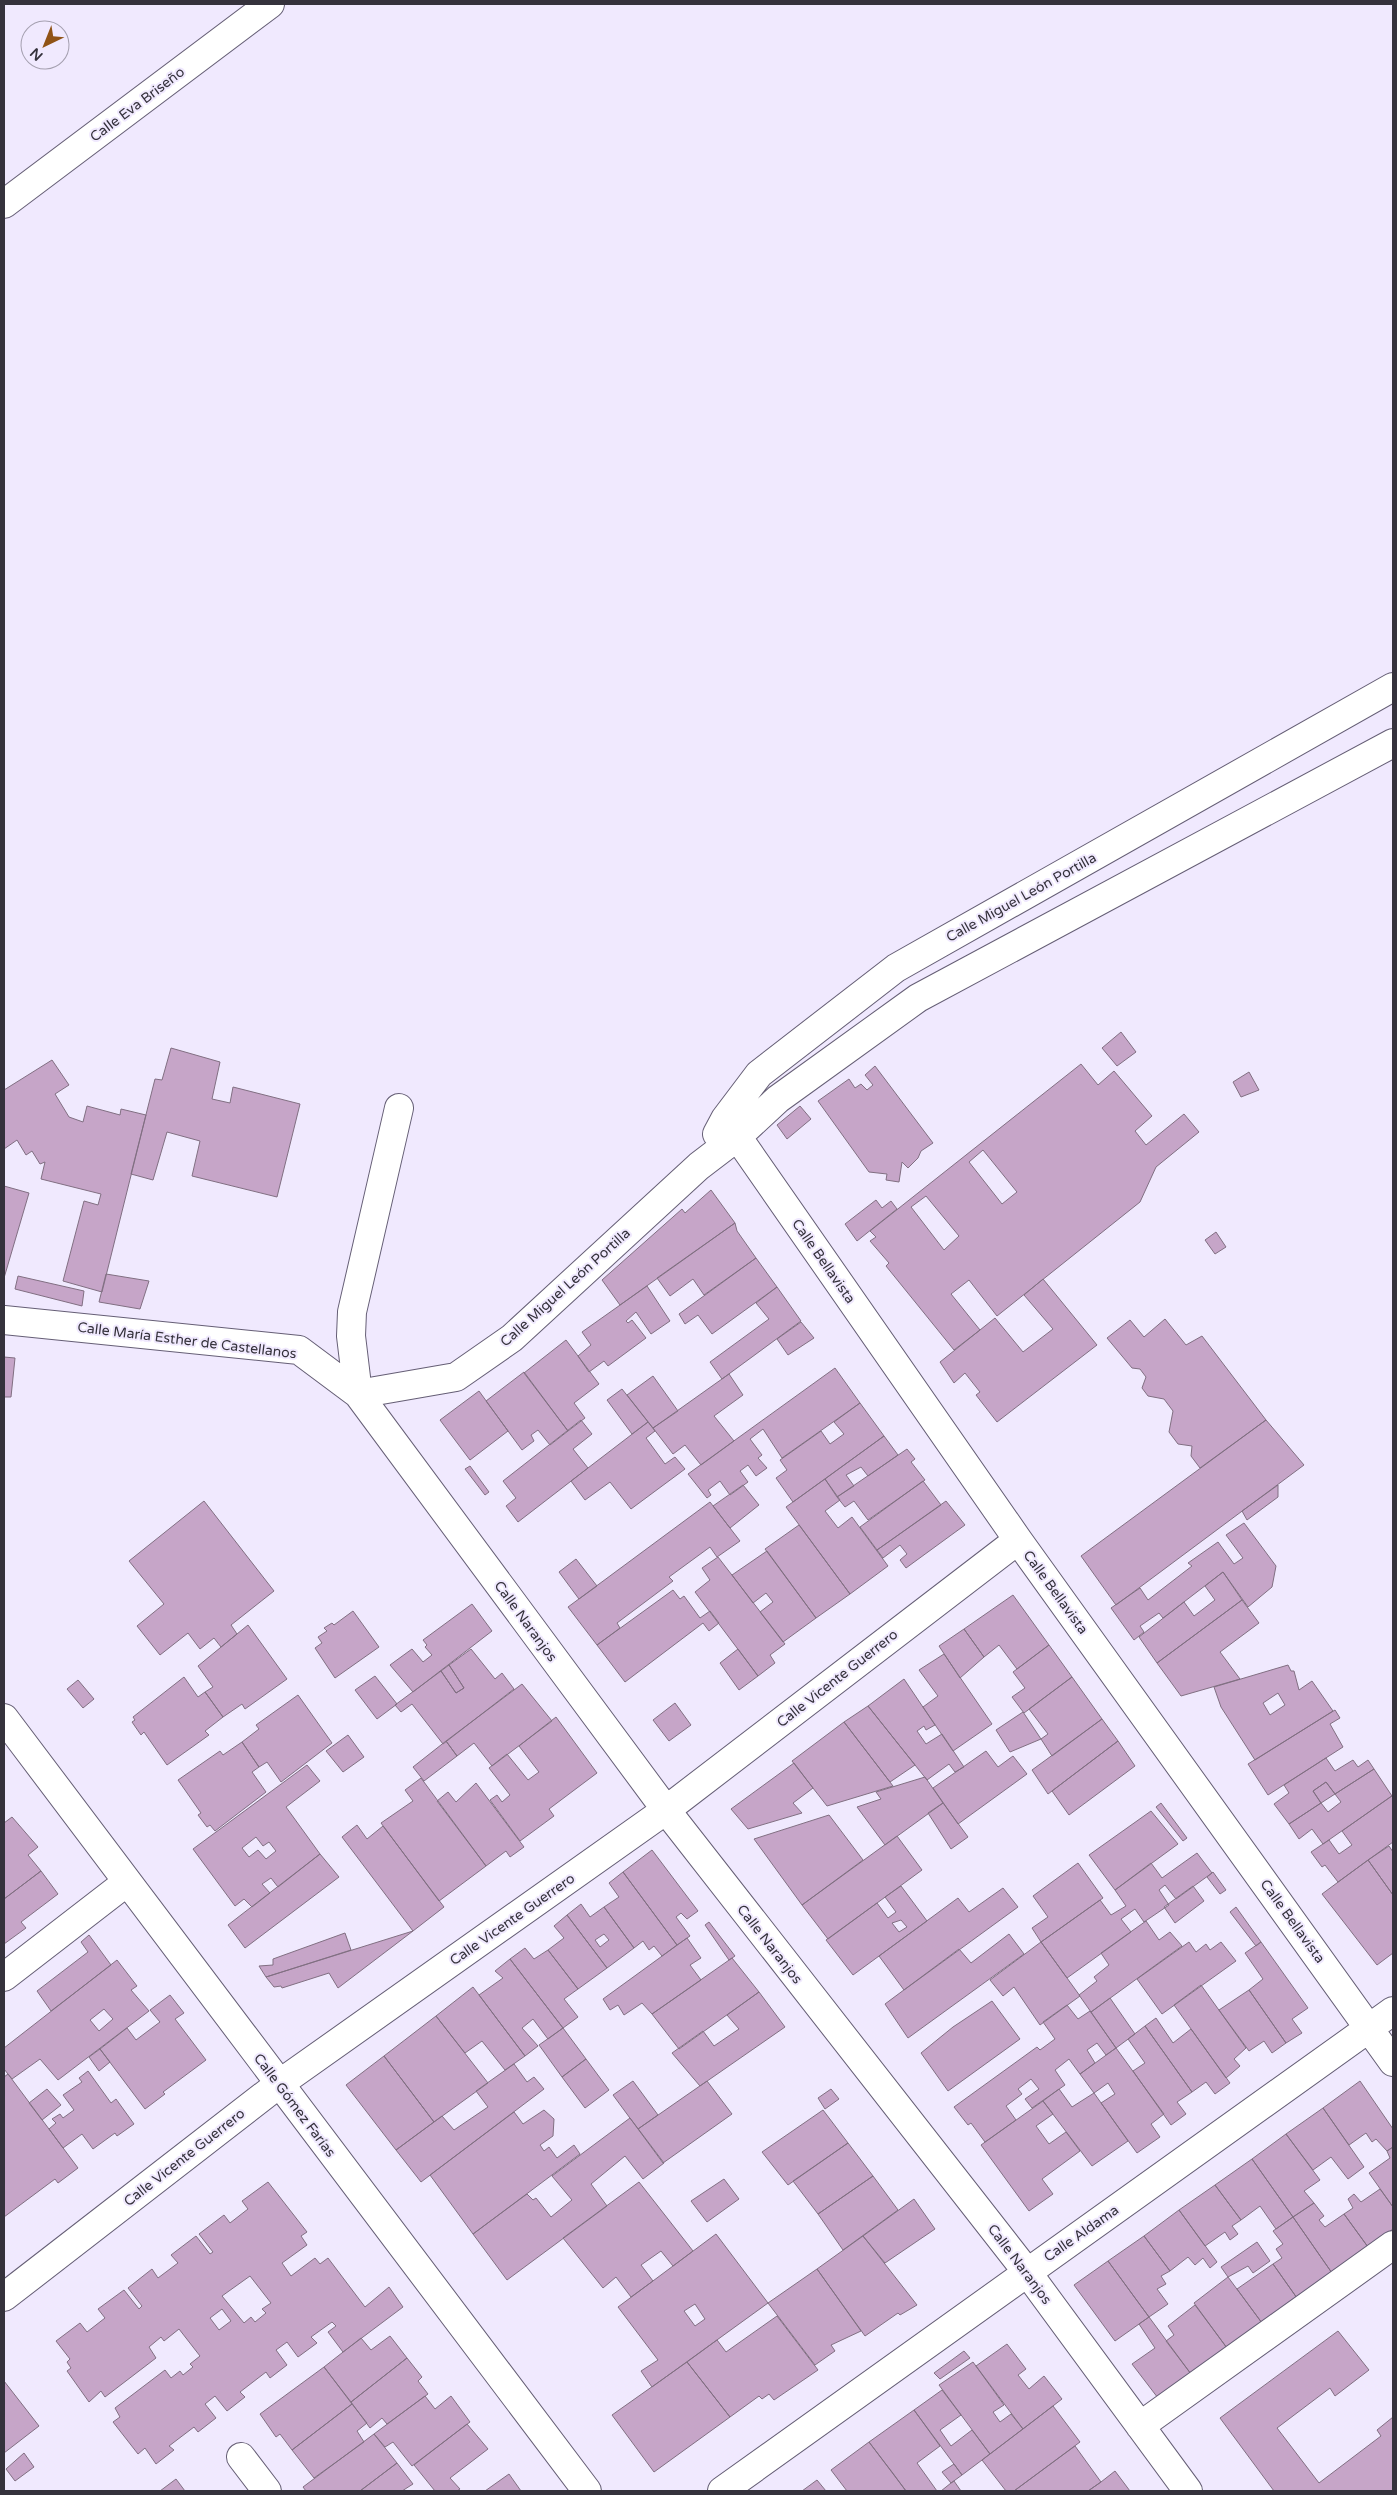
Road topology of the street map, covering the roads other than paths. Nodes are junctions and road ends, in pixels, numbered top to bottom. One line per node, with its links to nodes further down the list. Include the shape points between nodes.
1 (270, 4): 2 (street, Calle Eva Briseño)
2 (4, 204)
3 (1393, 688): 6 (street, Calle Miguel León Portilla, via 896,968 760,1074)
4 (1393, 743): 6 (street, Calle Miguel León Portilla, via 918,998 778,1099)
5 (399, 1108): 8 (street, via 352,1312 351,1336)
6 (731, 1128): 8 (street, Calle Miguel León Portilla, via 699,1166 512,1338 456,1377); 9 (street, Calle Bellavista)
7 (4, 1320): 8 (street, Calle María Esther de Castellanos, via 299,1350)
8 (358, 1394): 11 (street, Calle Naranjos)
9 (1018, 1540): 11 (street, Calle Vicente Guerrero); 15 (street, Calle Bellavista)
10 (4, 1718): 12 (street, Calle Gómez Farías)
11 (666, 1810): 17 (street, Calle Vicente Guerrero); 19 (street, Calle Naranjos)
12 (128, 1882): 13 (street); 17 (street, Calle Gómez Farías)
13 (4, 1977)
14 (1393, 2011): 15 (street, Calle Aldama)
15 (1370, 2028): 16 (street, Calle Bellavista); 19 (street, Calle Aldama)
16 (1393, 2062)
17 (279, 2084): 20 (street, Calle Vicente Guerrero); 24 (street, Calle Gómez Farías)
18 (1393, 2245): 21 (street)
19 (1027, 2272): 21 (street, Calle Naranjos); 25 (street, Calle Aldama)
20 (4, 2297)
21 (1140, 2426): 26 (street, Calle Naranjos)
22 (241, 2457): 23 (street)
23 (267, 2491)
24 (587, 2491)
25 (722, 2491)
26 (1188, 2491)

